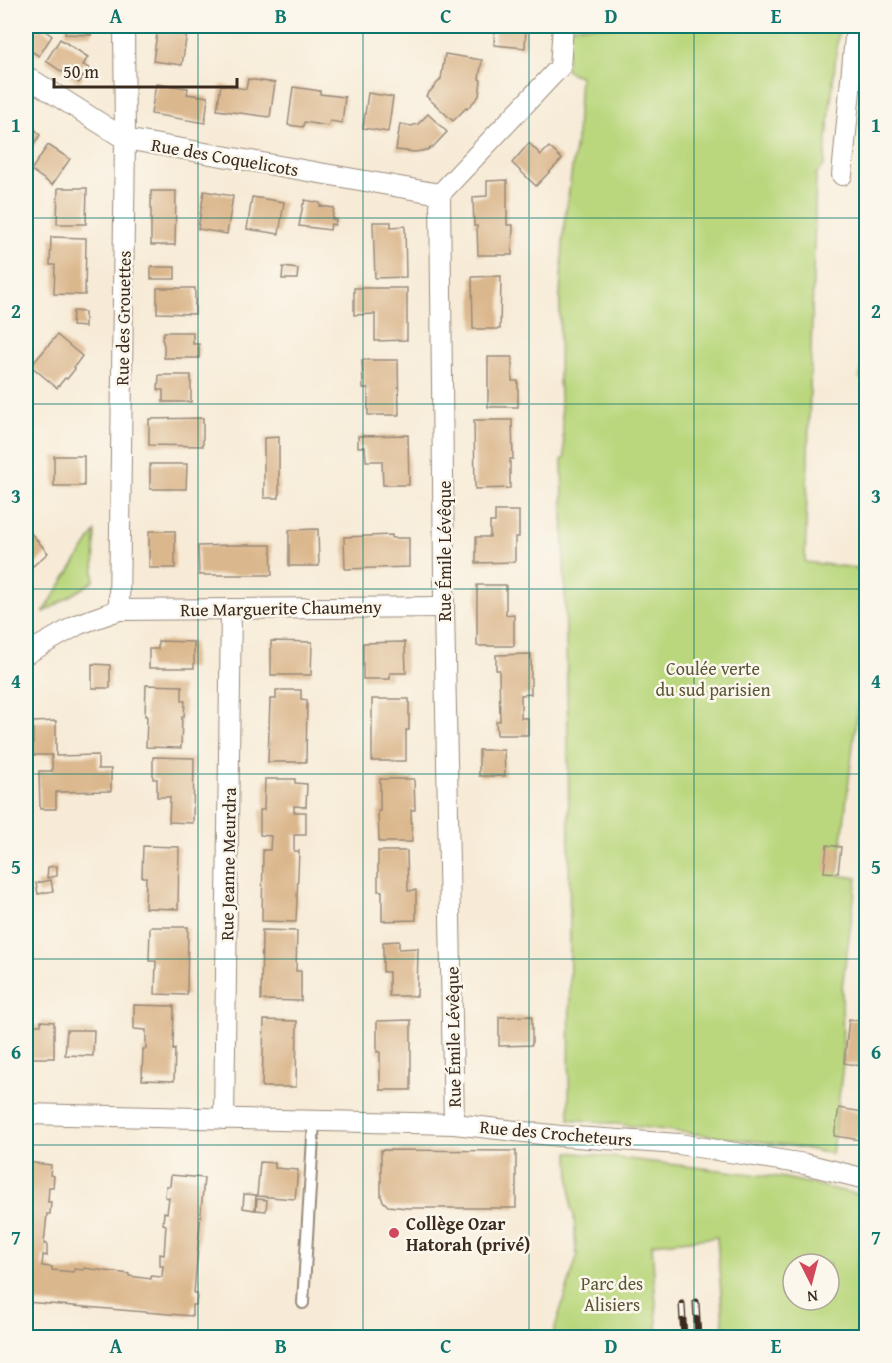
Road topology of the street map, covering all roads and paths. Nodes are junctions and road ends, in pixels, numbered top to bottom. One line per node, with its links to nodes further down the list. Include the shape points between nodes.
1 (124, 26): 5 (street, Rue des Grouettes)
2 (563, 26): 7 (street, via 560,67)
3 (856, 26): 6 (street)
4 (26, 76): 5 (street, Rue des Coquelicots)
5 (125, 139): 7 (street, Rue des Coquelicots); 10 (street, Rue des Grouettes)
6 (842, 175)
7 (440, 194): 8 (street, Rue Émile Lévêque)
8 (444, 607): 9 (street, Rue Marguerite Chaumeny); 15 (street, Rue Émile Lévêque)
9 (231, 609): 10 (street, Rue Marguerite Chaumeny); 13 (street, Rue Jeanne Meurdra)
10 (119, 610): 11 (street, Rue Marguerite Chaumeny)
11 (29, 645)
12 (26, 1114): 13 (street, Rue des Crocheteurs)
13 (224, 1119): 14 (street, Rue des Crocheteurs)
14 (314, 1121): 15 (street, Rue des Crocheteurs); 17 (lane)
15 (454, 1124): 16 (street, Rue des Crocheteurs, via 560,1136 679,1143 805,1164)
16 (867, 1179)
17 (303, 1303)

